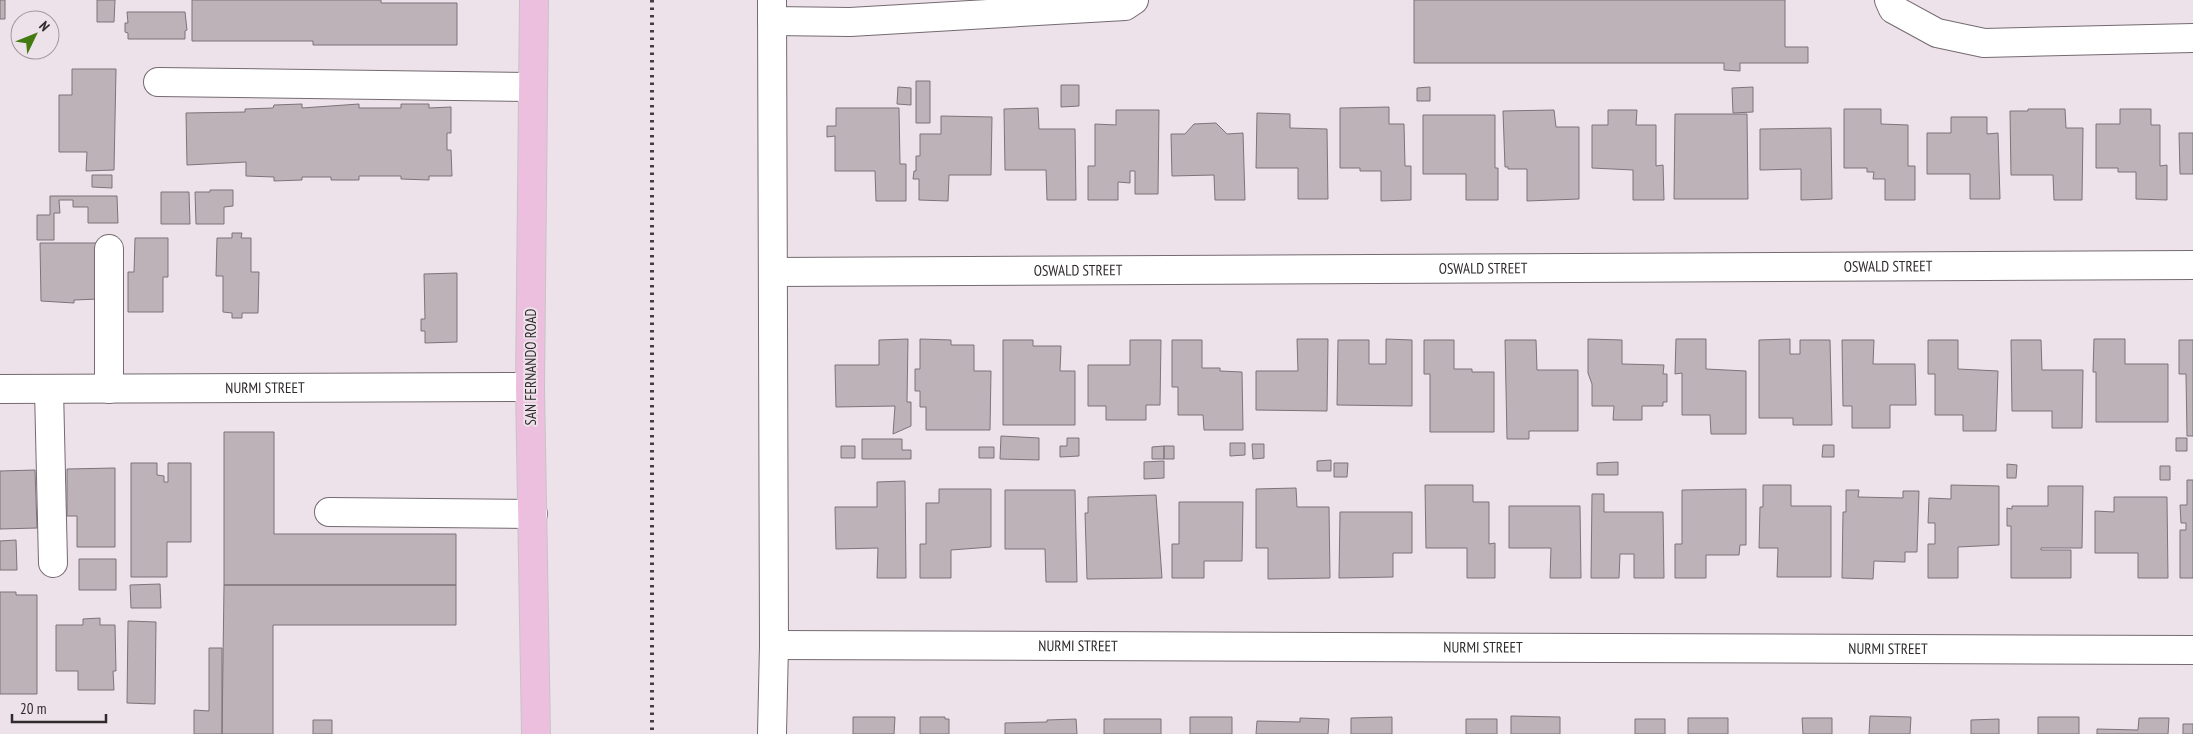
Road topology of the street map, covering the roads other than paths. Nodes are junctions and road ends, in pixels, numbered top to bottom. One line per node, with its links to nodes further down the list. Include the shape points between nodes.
1 (534, 0): 7 (main road, SAN FERNANDO ROAD)
2 (1134, 0): 4 (street, via 1126,6 850,22)
3 (1888, 0): 5 (street, via 1893,9 1937,33 1984,43)
4 (772, 11): 10 (street)
5 (2193, 38)
6 (158, 82): 7 (street)
7 (533, 87): 11 (main road, SAN FERNANDO ROAD)
8 (109, 249): 14 (street)
9 (2193, 265): 10 (street, OSWALD STREET)
10 (773, 272): 18 (street)
11 (530, 387): 14 (street, NURMI STREET); 16 (main road, SAN FERNANDO ROAD)
12 (0, 389): 13 (street, NURMI STREET)
13 (49, 389): 14 (street, NURMI STREET); 17 (street)
14 (109, 389)
15 (329, 512): 16 (street)
16 (533, 514): 20 (main road, SAN FERNANDO ROAD)
17 (53, 564)
18 (774, 645): 19 (street, NURMI STREET); 21 (street)
19 (2193, 650)
20 (536, 734)
21 (772, 734)

